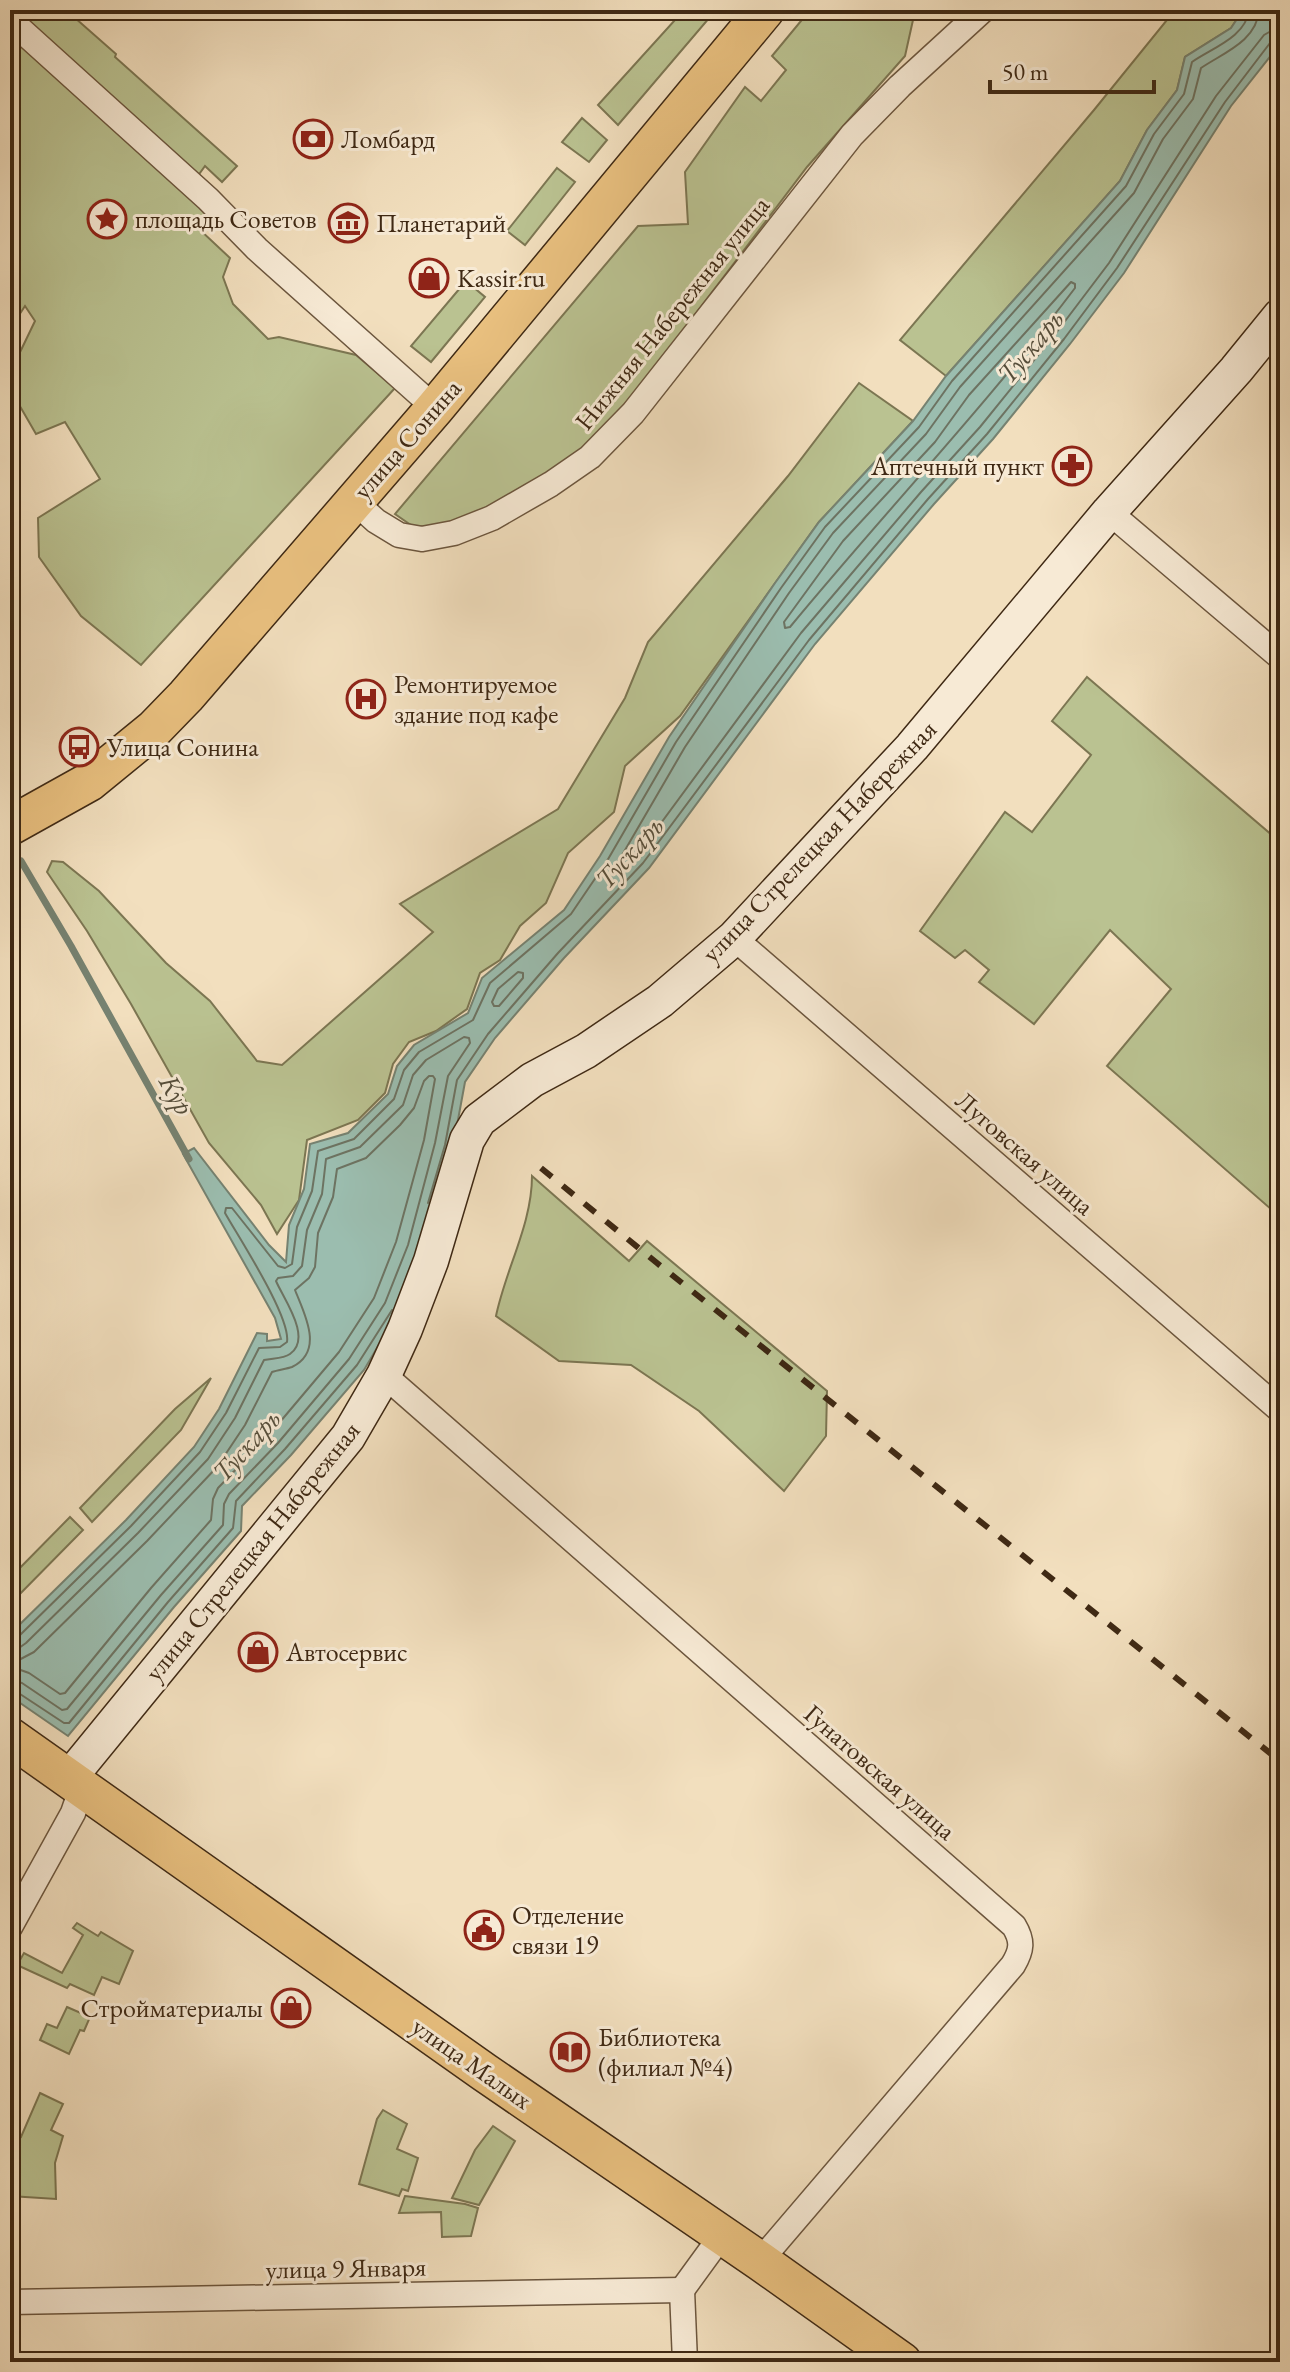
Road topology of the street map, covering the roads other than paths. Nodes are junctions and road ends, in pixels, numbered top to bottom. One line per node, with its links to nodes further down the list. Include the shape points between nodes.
1 (765, 10): 5 (main road, улица Сонина)
2 (983, 10): 6 (street, Нижняя Набережная улица, via 852,135 633,413 590,457 492,518 422,539 399,535)
3 (10, 20): 5 (street)
4 (1280, 316): 7 (street, улица Стрелецкая Набережная)
5 (435, 408): 6 (main road, улица Сонина)
6 (354, 501): 9 (main road, улица Сонина, via 154,729 89,782)
7 (1109, 512): 8 (street); 10 (street, улица Стрелецкая Набережная, via 912,747)
8 (1280, 657)
9 (10, 826)
10 (734, 938): 11 (street, улица Стрелецкая Набережная, via 660,1001 532,1080 479,1120 467,1140 431,1261); 12 (street, Луговская улица)
11 (384, 1375): 14 (street, улица Стрелецкая Набережная, via 348,1437); 17 (street, Гунатовская улица, via 1014,1926 1021,1938 1013,1965)
12 (1280, 1410)
13 (10, 1737): 14 (main road, улица Малых)
14 (65, 1775): 15 (street, via 73,1813); 16 (main road, улица Малых)
15 (10, 1927)
16 (722, 2235): 17 (main road, улица Малых); 18 (street)
17 (760, 2261): 21 (main road, улица Малых)
18 (682, 2290): 19 (street, улица 9 Января); 20 (street)
19 (10, 2302)
20 (685, 2362)
21 (902, 2362)

